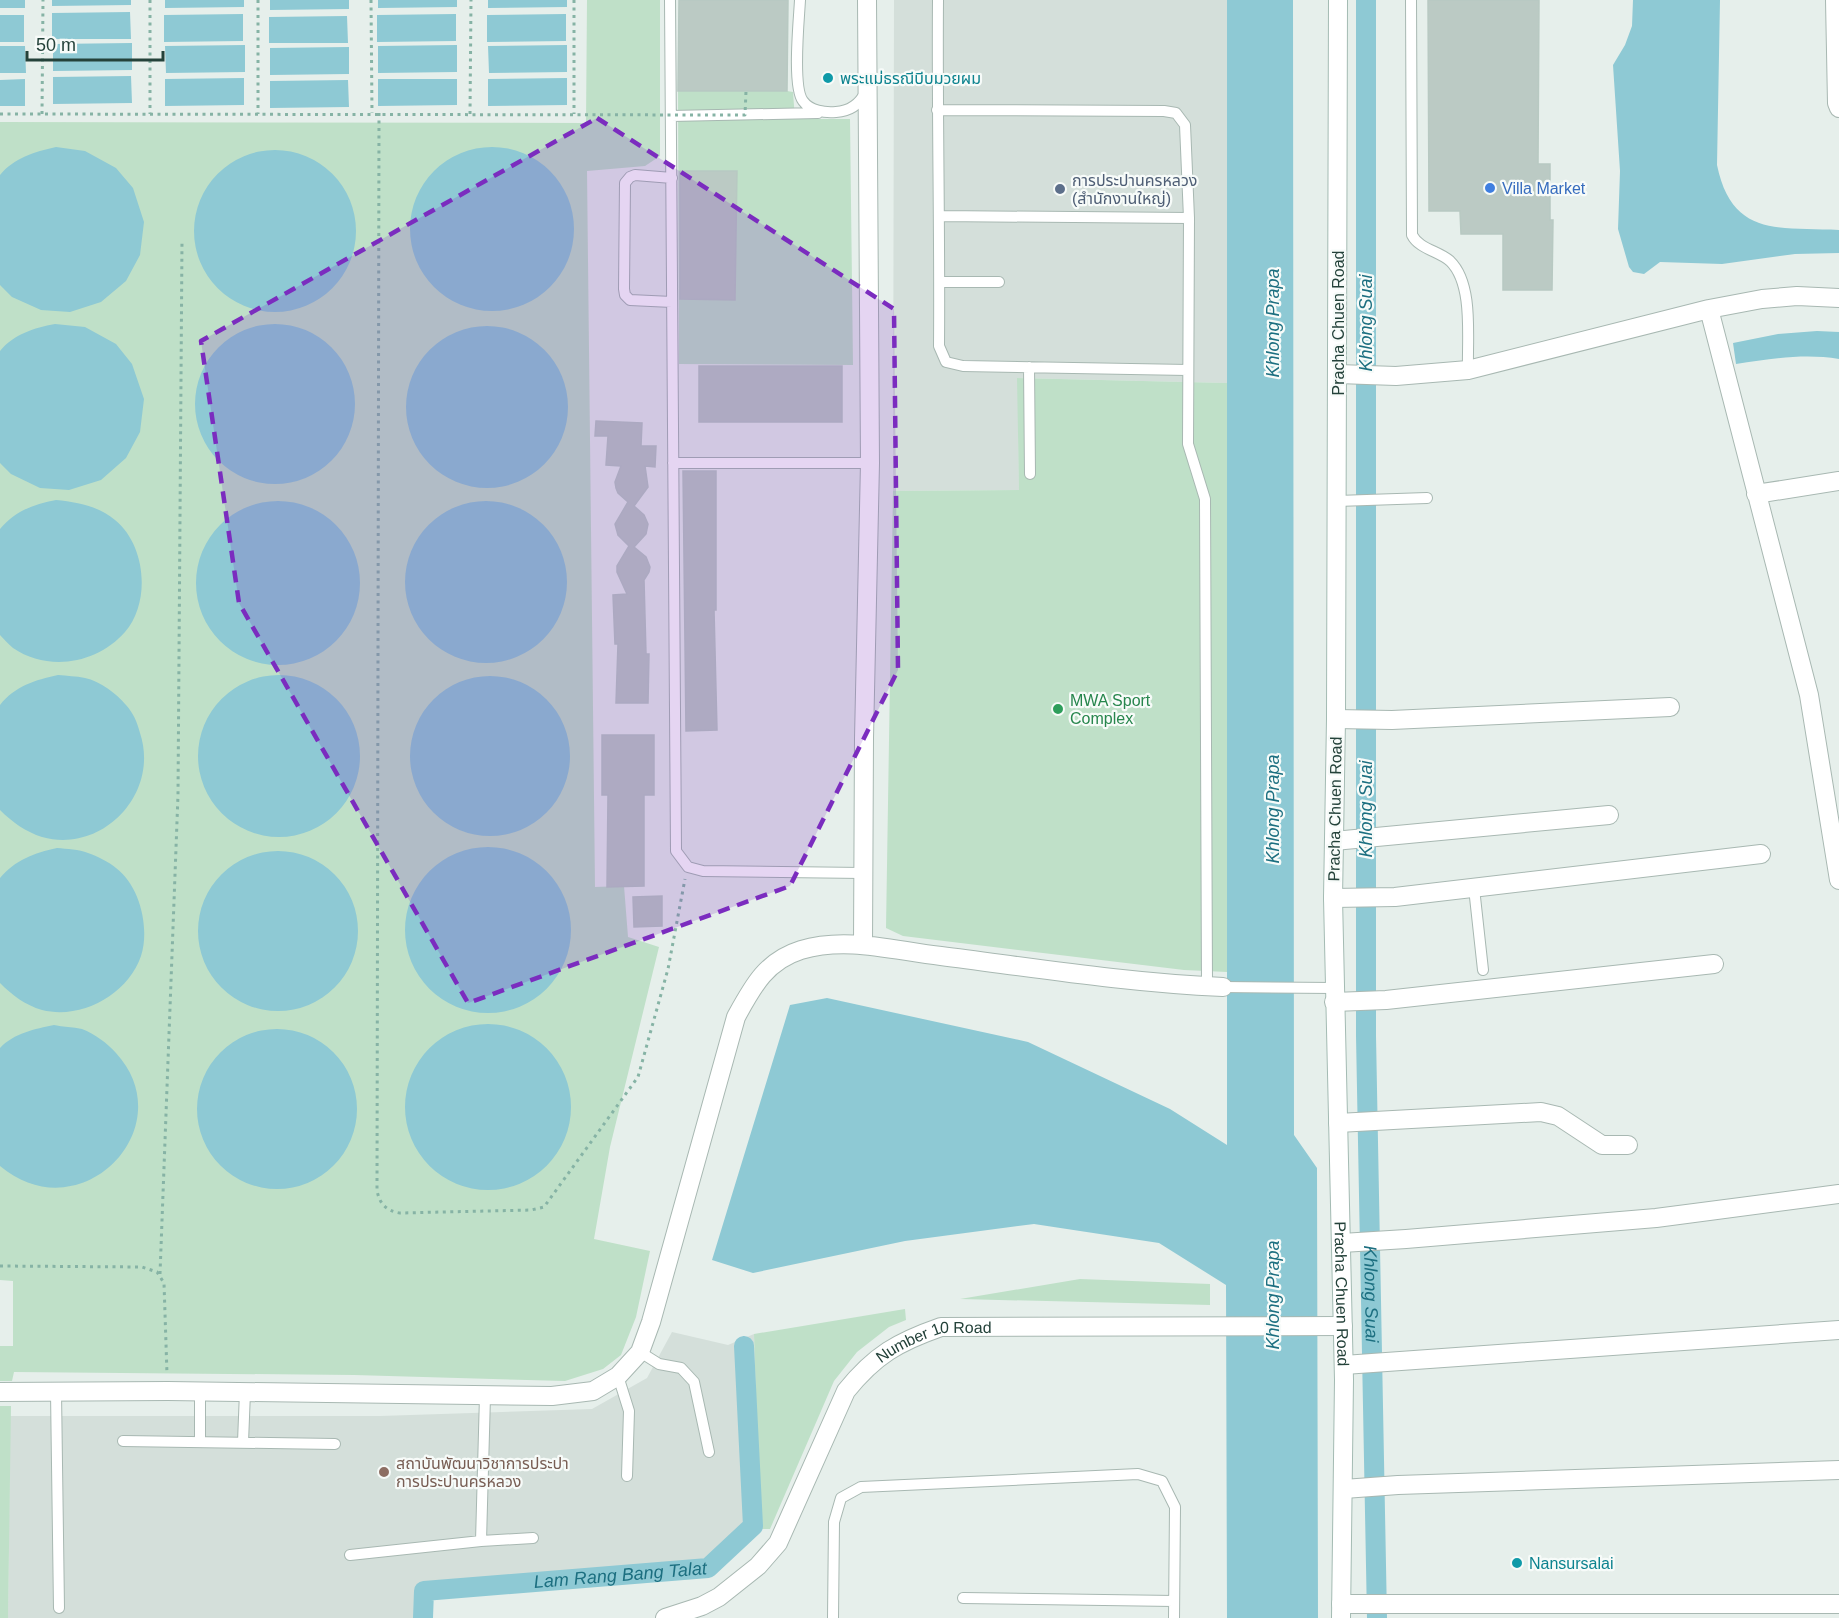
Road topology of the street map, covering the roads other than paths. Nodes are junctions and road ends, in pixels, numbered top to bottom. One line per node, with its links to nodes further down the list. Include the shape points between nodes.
1 (670, 0): 12 (lane)
2 (800, 0): 11 (lane, via 798,92 814,110)
3 (867, 0): 8 (street)
4 (938, 0): 10 (lane)
5 (1338, 0): 24 (street, Pracha Chuen Road)
6 (1412, 0): 23 (lane, via 1412,235 1451,262 1462,278)
7 (1835, 0): 9 (street)
8 (868, 84): 11 (lane, via 856,106); 26 (street)
9 (1839, 108)
10 (937, 110): 14 (lane); 15 (lane, via 1176,113 1185,125)
11 (826, 112): 12 (lane)
12 (671, 116): 13 (lane)
13 (672, 178): 19 (lane); 19 (lane, via 635,175 625,183 624,289 630,300)
14 (940, 216): 15 (lane); 16 (lane)
15 (1188, 218): 22 (lane)
16 (940, 282): 17 (lane); 21 (lane, via 939,346 946,362)
17 (999, 282)
18 (1839, 298): 20 (street, via 1762,298)
19 (672, 302): 25 (lane)
20 (1709, 309): 23 (street); 29 (street)
21 (1029, 367): 22 (lane); 27 (lane)
22 (1188, 370): 45 (lane, via 1188,444 1205,499)
23 (1468, 370): 24 (street, via 1395,376)
24 (1346, 375): 31 (street, Pracha Chuen Road)
25 (673, 463): 26 (lane); 38 (lane, via 676,851 688,867 704,872)
26 (870, 463): 38 (street)
27 (1030, 474)
28 (1839, 481): 29 (street)
29 (1756, 494): 34 (street)
30 (1427, 498): 31 (lane)
31 (1344, 501): 33 (street, Pracha Chuen Road)
32 (1670, 707): 33 (street, via 1392,720)
33 (1336, 719): 36 (street, Pracha Chuen Road)
34 (1832, 788): 39 (street)
35 (1609, 815): 36 (street)
36 (1334, 841): 41 (street, Pracha Chuen Road)
37 (1761, 854): 40 (street)
38 (863, 873): 42 (street)
39 (1839, 879)
40 (1474, 888): 41 (street, via 1395,897); 44 (lane)
41 (1333, 898): 46 (street, Pracha Chuen Road)
42 (863, 945): 45 (street, via 1132,980); 53 (street, via 801,950 772,964 753,985 736,1017)
43 (1714, 964): 46 (street, via 1386,1000 1354,1001)
44 (1483, 970)
45 (1215, 986): 46 (lane, via 1302,987)
46 (1334, 995): 47 (street, Pracha Chuen Road)
47 (1338, 1123): 48 (street, via 1541,1112 1558,1116 1602,1145); 50 (street, Pracha Chuen Road)
48 (1628, 1145)
49 (1839, 1194): 50 (street, via 1656,1218)
50 (1342, 1243): 51 (street, Pracha Chuen Road)
51 (1343, 1326): 54 (street, Pracha Chuen Road); 77 (street, Number 10 Road, via 941,1327 909,1338 880,1355 846,1391 778,1543 765,1558 719,1597)
52 (1839, 1330): 54 (street)
53 (640, 1352): 55 (street); 65 (lane, via 659,1364 681,1368 694,1382)
54 (1353, 1365): 68 (street, Pracha Chuen Road)
55 (618, 1376): 60 (street, via 593,1391 552,1396); 67 (lane, via 628,1411)
56 (200, 1391): 58 (street); 59 (street); 62 (lane)
57 (0, 1392): 58 (street)
58 (56, 1392): 75 (lane)
59 (245, 1392): 60 (street); 63 (lane)
60 (485, 1396): 70 (lane)
61 (123, 1441): 62 (lane)
62 (200, 1441): 63 (lane)
63 (243, 1442): 64 (lane)
64 (335, 1444)
65 (709, 1452)
66 (1839, 1470): 68 (street)
67 (627, 1476)
68 (1344, 1489): 76 (street, Pracha Chuen Road)
69 (533, 1538): 70 (lane)
70 (481, 1541): 71 (lane)
71 (350, 1556)
72 (963, 1598): 73 (lane)
73 (1174, 1601): 78 (lane, via 1175,1506 1162,1481 1138,1474 873,1486 861,1487 840,1498 834,1522); 79 (lane)
74 (1839, 1604): 76 (street, via 1389,1604)
75 (59, 1608)
76 (1347, 1609)
77 (665, 1618)
78 (833, 1618)
79 (1174, 1618)

